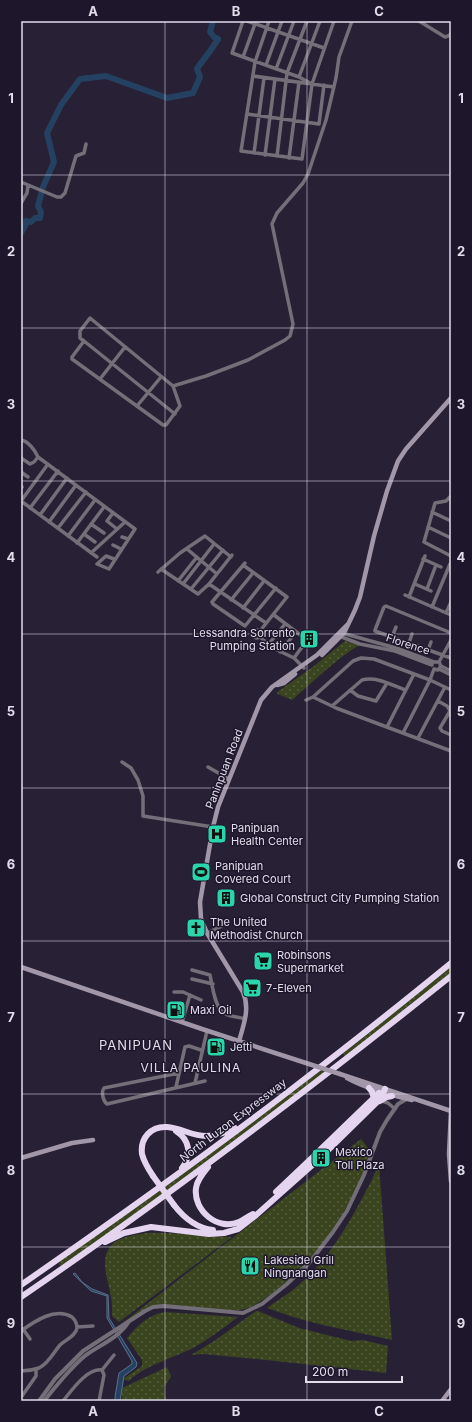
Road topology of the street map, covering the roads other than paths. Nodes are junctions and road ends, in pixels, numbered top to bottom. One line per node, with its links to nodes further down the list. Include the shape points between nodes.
1 (243, 21): 19 (street, via 232,53)
2 (247, 21): 11 (street)
3 (269, 21): 12 (street)
4 (282, 21): 13 (street)
5 (294, 21): 15 (street)
6 (307, 21): 16 (street)
7 (320, 21): 17 (street)
8 (334, 21): 18 (street)
9 (352, 21): 32 (street, via 339,57)
10 (419, 21): 14 (street, via 445,36)
11 (256, 22): 12 (street); 19 (street)
12 (266, 28): 13 (street); 20 (street)
13 (278, 32): 15 (street); 21 (street)
14 (451, 34)
15 (289, 36): 16 (street); 22 (street)
16 (300, 40): 17 (street); 23 (street)
17 (312, 44): 18 (street); 25 (street)
18 (324, 48): 30 (street)
19 (243, 57): 20 (street)
20 (255, 62): 21 (street); 24 (street)
21 (266, 65): 22 (street)
22 (276, 69): 23 (street)
23 (287, 73): 25 (street); 28 (street)
24 (253, 76): 26 (street); 33 (street)
25 (299, 77): 30 (street)
26 (264, 78): 27 (street); 34 (street)
27 (275, 79): 28 (street); 35 (street)
28 (287, 81): 29 (street); 36 (street)
29 (299, 82): 30 (street); 37 (street)
30 (312, 84): 31 (street); 38 (street)
31 (324, 85): 32 (street); 38 (street, via 319,124)
32 (334, 87): 52 (street, via 308,174 275,216 272,224 293,324 290,336 248,360)
33 (247, 114): 34 (street); 40 (street, via 242,152)
34 (259, 116): 35 (street); 40 (street)
35 (270, 118): 36 (street); 41 (street)
36 (282, 119): 37 (street); 42 (street)
37 (294, 121): 38 (street); 43 (street)
38 (306, 122): 43 (street, via 302,159)
39 (86, 144): 45 (street, via 84,153 76,156 64,195 57,197)
40 (254, 153): 41 (street)
41 (265, 155): 42 (street)
42 (277, 156): 43 (street)
43 (289, 158)
44 (21, 182): 45 (street)
45 (28, 185): 46 (street)
46 (21, 203)
47 (84, 341): 48 (street, via 80,338 80,331 90,318); 49 (street); 51 (street, via 72,359)
48 (125, 347): 49 (street); 50 (street)
49 (112, 363): 51 (street); 53 (street)
50 (161, 377): 52 (street); 53 (street)
51 (100, 378): 55 (street)
52 (173, 386): 56 (street, via 180,406)
53 (149, 392): 55 (street); 56 (street)
54 (451, 398): 140 (main road, Paninpuan Road, via 398,461 374,536 360,597)
55 (137, 406): 56 (street, via 163,425)
56 (175, 414)
57 (21, 440): 58 (street, via 24,440)
58 (38, 457): 59 (street, via 32,464); 60 (street)
59 (22, 459): 61 (street)
60 (48, 464): 62 (street); 70 (street)
61 (21, 465)
62 (58, 471): 65 (street); 74 (street)
63 (21, 472): 64 (street)
64 (28, 477)
65 (67, 478): 66 (street); 77 (street)
66 (76, 485): 67 (street); 79 (street)
67 (86, 492): 69 (street); 83 (street)
68 (451, 496): 71 (street)
69 (95, 500): 73 (street); 89 (street)
70 (21, 501): 74 (street)
71 (446, 501): 72 (street); 75 (street, via 435,503)
72 (451, 503)
73 (104, 507): 76 (street); 81 (street)
74 (30, 508): 77 (street)
75 (432, 512): 78 (street); 82 (street)
76 (113, 513): 80 (street); 84 (street, via 107,521)
77 (40, 515): 79 (street)
78 (451, 521)
79 (49, 522): 83 (street)
80 (126, 522): 84 (street); 85 (street)
81 (91, 524): 87 (street); 88 (street)
82 (428, 527): 91 (street); 101 (street, via 424,542)
83 (58, 528): 89 (street)
84 (117, 529): 100 (street)
85 (135, 529): 86 (street); 92 (street)
86 (140, 531)
87 (104, 533)
88 (84, 534): 93 (street); 94 (street)
89 (68, 536): 94 (street)
90 (122, 537): 92 (street)
91 (451, 538)
92 (128, 540): 98 (street)
93 (95, 542)
94 (77, 543): 100 (street)
95 (214, 544): 97 (street, via 206,535); 99 (street); 105 (street)
96 (113, 545): 98 (street)
97 (187, 548): 103 (street); 115 (street, via 159,571)
98 (121, 549): 104 (street)
99 (223, 550): 110 (street); 114 (street, via 232,556)
100 (91, 553): 102 (street)
101 (451, 555)
102 (97, 557)
103 (197, 557): 105 (street); 115 (street)
104 (114, 559): 106 (street, via 106,556); 106 (street, via 111,571)
105 (201, 560): 110 (street); 117 (street)
106 (97, 564): 109 (street)
107 (450, 564): 112 (street)
108 (436, 565): 111 (street); 119 (street, via 429,590); 119 (street, via 424,557)
109 (93, 567)
110 (209, 567): 114 (street); 121 (street)
111 (441, 567)
112 (449, 571): 127 (street)
113 (253, 573): 116 (street); 122 (street, via 244,564); 125 (street)
114 (217, 574): 118 (street)
115 (178, 581): 117 (street)
116 (264, 581): 120 (street); 128 (street)
117 (183, 584): 121 (street)
118 (209, 584): 121 (street, via 199,594); 122 (street)
119 (415, 584): 124 (street)
120 (276, 588): 130 (street); 131 (street, via 287,597)
121 (191, 589)
122 (220, 592): 125 (street); 130 (street, via 212,603 245,626)
123 (405, 595): 124 (street)
124 (409, 597): 127 (street)
125 (231, 600): 128 (street)
126 (451, 602): 129 (street)
127 (432, 607): 129 (street)
128 (243, 608): 130 (street)
129 (446, 613): 132 (street)
130 (254, 615): 133 (street)
131 (274, 615): 133 (street); 134 (street)
132 (451, 615)
133 (266, 623): 136 (street)
134 (285, 624): 137 (street); 149 (street)
135 (396, 627): 143 (street)
136 (260, 631): 142 (street); 142 (street, via 256,630 253,633 254,637)
137 (296, 632): 151 (street); 153 (street, via 307,641)
138 (451, 633): 143 (street, via 386,606 375,630)
139 (412, 634): 147 (street)
140 (341, 635): 141 (street, Florence); 145 (street, Florence); 156 (main road, Paninpuan Road)
141 (354, 636): 145 (street); 148 (street, Florence)
142 (260, 637): 149 (street)
143 (392, 637): 147 (street)
144 (451, 640): 152 (street)
145 (352, 641): 148 (street, Florence)
146 (431, 642): 150 (street)
147 (409, 643): 150 (street)
148 (375, 644): 155 (street, Florence)
149 (268, 645): 151 (street)
150 (428, 650): 152 (street)
151 (280, 652): 153 (street)
152 (443, 656): 154 (street); 157 (street)
153 (294, 658): 156 (street)
154 (451, 658)
155 (433, 663): 157 (street, Florence); 158 (street)
156 (303, 666): 180 (main road, Paninpuan Road, via 272,687 262,700)
157 (440, 666): 158 (street); 159 (street, Florence); 161 (street, Florence)
158 (434, 670): 162 (street)
159 (451, 671)
160 (414, 674): 162 (street); 166 (street); 168 (street, via 374,659 360,658 353,661)
161 (451, 675)
162 (430, 680): 164 (street); 174 (street)
163 (387, 683): 165 (street, via 365,679); 165 (street, via 376,701 358,696); 166 (street)
164 (445, 687): 167 (street); 170 (street)
165 (350, 690): 171 (street)
166 (405, 690): 173 (street)
167 (451, 690)
168 (312, 697): 169 (street); 171 (street)
169 (306, 700)
170 (438, 701): 172 (street); 176 (street)
171 (332, 706): 173 (street)
172 (451, 711): 175 (street, via 440,728)
173 (387, 727): 174 (street)
174 (403, 732): 176 (street)
175 (451, 735)
176 (418, 738): 177 (street)
177 (451, 751)
178 (122, 762): 181 (street, via 131,768 138,780 143,796 143,816)
179 (208, 768): 180 (street)
180 (229, 779): 181 (main road, Paninpuan Road)
181 (213, 827): 183 (main road, Paninpuan Road, via 200,902 201,919)
182 (222, 926): 183 (street)
183 (207, 933): 193 (main road, Paninpuan Road, via 244,994 247,1006)
184 (451, 963): 211 (highway, North Luzon Expressway)
185 (21, 967): 194 (main road)
186 (192, 970): 189 (street, via 209,974)
187 (451, 976): 215 (highway, North Luzon Expressway)
188 (192, 979): 189 (street)
189 (213, 984): 193 (street, via 215,998 221,1011)
190 (174, 992): 191 (street, via 181,991)
191 (190, 995): 192 (street); 194 (street)
192 (201, 1000)
193 (246, 1019): 196 (main road, Paninpuan Road)
194 (182, 1022): 195 (main road)
195 (207, 1031): 196 (main road); 197 (street)
196 (239, 1041): 199 (main road, bridge)
197 (201, 1050): 198 (street, via 185,1047); 201 (street)
198 (179, 1073): 202 (street); 202 (street, via 104,1088 102,1092 107,1104)
199 (340, 1074): 203 (main road); 204 (main road)
200 (205, 1081): 201 (street)
201 (194, 1083): 202 (street)
202 (176, 1087)
203 (369, 1088): 204 (main road); 208 (highway, via 373,1093)
204 (382, 1090): 205 (main road); 206 (main road); 208 (highway)
205 (392, 1096): 206 (main road); 207 (highway)
206 (407, 1097): 209 (street); 210 (main road)
207 (380, 1101): 208 (highway); 209 (street)
208 (373, 1103): 214 (highway)
209 (395, 1109): 228 (street, via 380,1132 347,1211 310,1262 287,1284 262,1304 243,1313 159,1306 145,1311)
210 (451, 1110): 218 (main road)
211 (249, 1121): 212 (highway, via 227,1132 211,1136 190,1134); 217 (highway, North Luzon Expressway)
212 (170, 1128): 217 (highway, via 183,1136 189,1152 186,1163); 221 (highway, bridge, via 154,1130 143,1142 142,1155 153,1176 187,1219 204,1229 224,1231)
213 (93, 1140): 216 (main road, via 72,1143)
214 (322, 1152)
215 (219, 1156): 219 (highway, via 202,1173 198,1181 196,1198 199,1206 204,1214 219,1223 237,1223); 222 (highway, North Luzon Expressway)
216 (21, 1158)
217 (168, 1181): 223 (highway, North Luzon Expressway)
218 (451, 1181)
219 (253, 1214): 220 (highway, via 316,1158); 221 (highway)
220 (247, 1223): 221 (highway); 222 (highway, via 238,1229 209,1234 160,1228 143,1229 116,1236)
221 (236, 1227)
222 (85, 1252): 224 (highway, North Luzon Expressway)
223 (21, 1285)
224 (21, 1297)
225 (93, 1326): 226 (street)
226 (77, 1327): 227 (street, via 70,1316 55,1314 41,1318); 231 (street, via 45,1364)
227 (22, 1330): 229 (street)
228 (114, 1334): 236 (street, via 83,1351 55,1379); 237 (street, via 74,1366)
229 (30, 1339)
230 (114, 1355): 232 (street)
231 (36, 1369): 233 (street); 235 (street, via 36,1376)
232 (102, 1370): 238 (street, via 91,1371); 239 (street, via 104,1377)
233 (21, 1371)
234 (451, 1389): 240 (main road)
235 (22, 1396)
236 (39, 1401)
237 (44, 1401)
238 (63, 1401)
239 (99, 1401)
240 (442, 1401)

